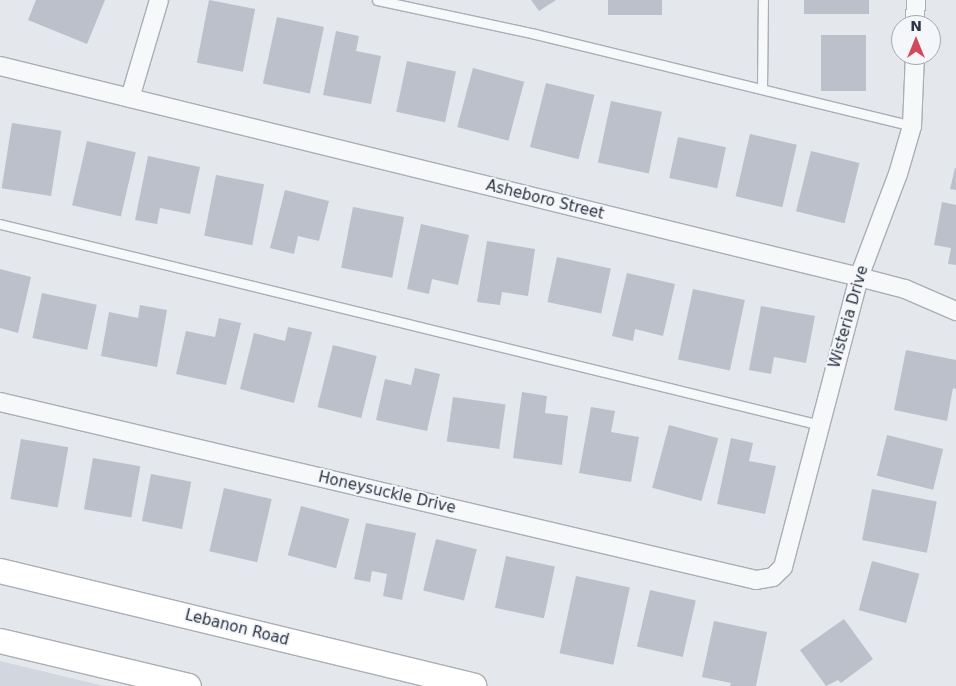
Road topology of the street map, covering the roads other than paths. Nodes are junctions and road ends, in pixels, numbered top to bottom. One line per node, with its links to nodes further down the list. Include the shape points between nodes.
1 (159, 0): 9 (street)
2 (377, 0): 8 (lane)
3 (763, 0): 8 (lane)
4 (916, 0): 5 (street)
5 (915, 15)
6 (915, 65): 10 (street, Wisteria Drive)
7 (0, 66): 9 (street, Asheboro Street)
8 (762, 89): 10 (lane)
9 (130, 98): 12 (street, Asheboro Street)
10 (912, 126): 12 (street, Wisteria Drive, via 898,174)
11 (0, 224): 15 (lane)
12 (859, 277): 13 (street, Asheboro Street, via 905,289); 15 (street, Wisteria Drive)
13 (956, 311)
14 (0, 402): 17 (street, Honeysuckle Drive, via 756,580)
15 (820, 425): 17 (street, Wisteria Drive, via 783,567)
16 (0, 571): 20 (main road, Lebanon Road)
17 (773, 577)
18 (0, 641): 19 (main road)
19 (189, 686)
20 (474, 686)

